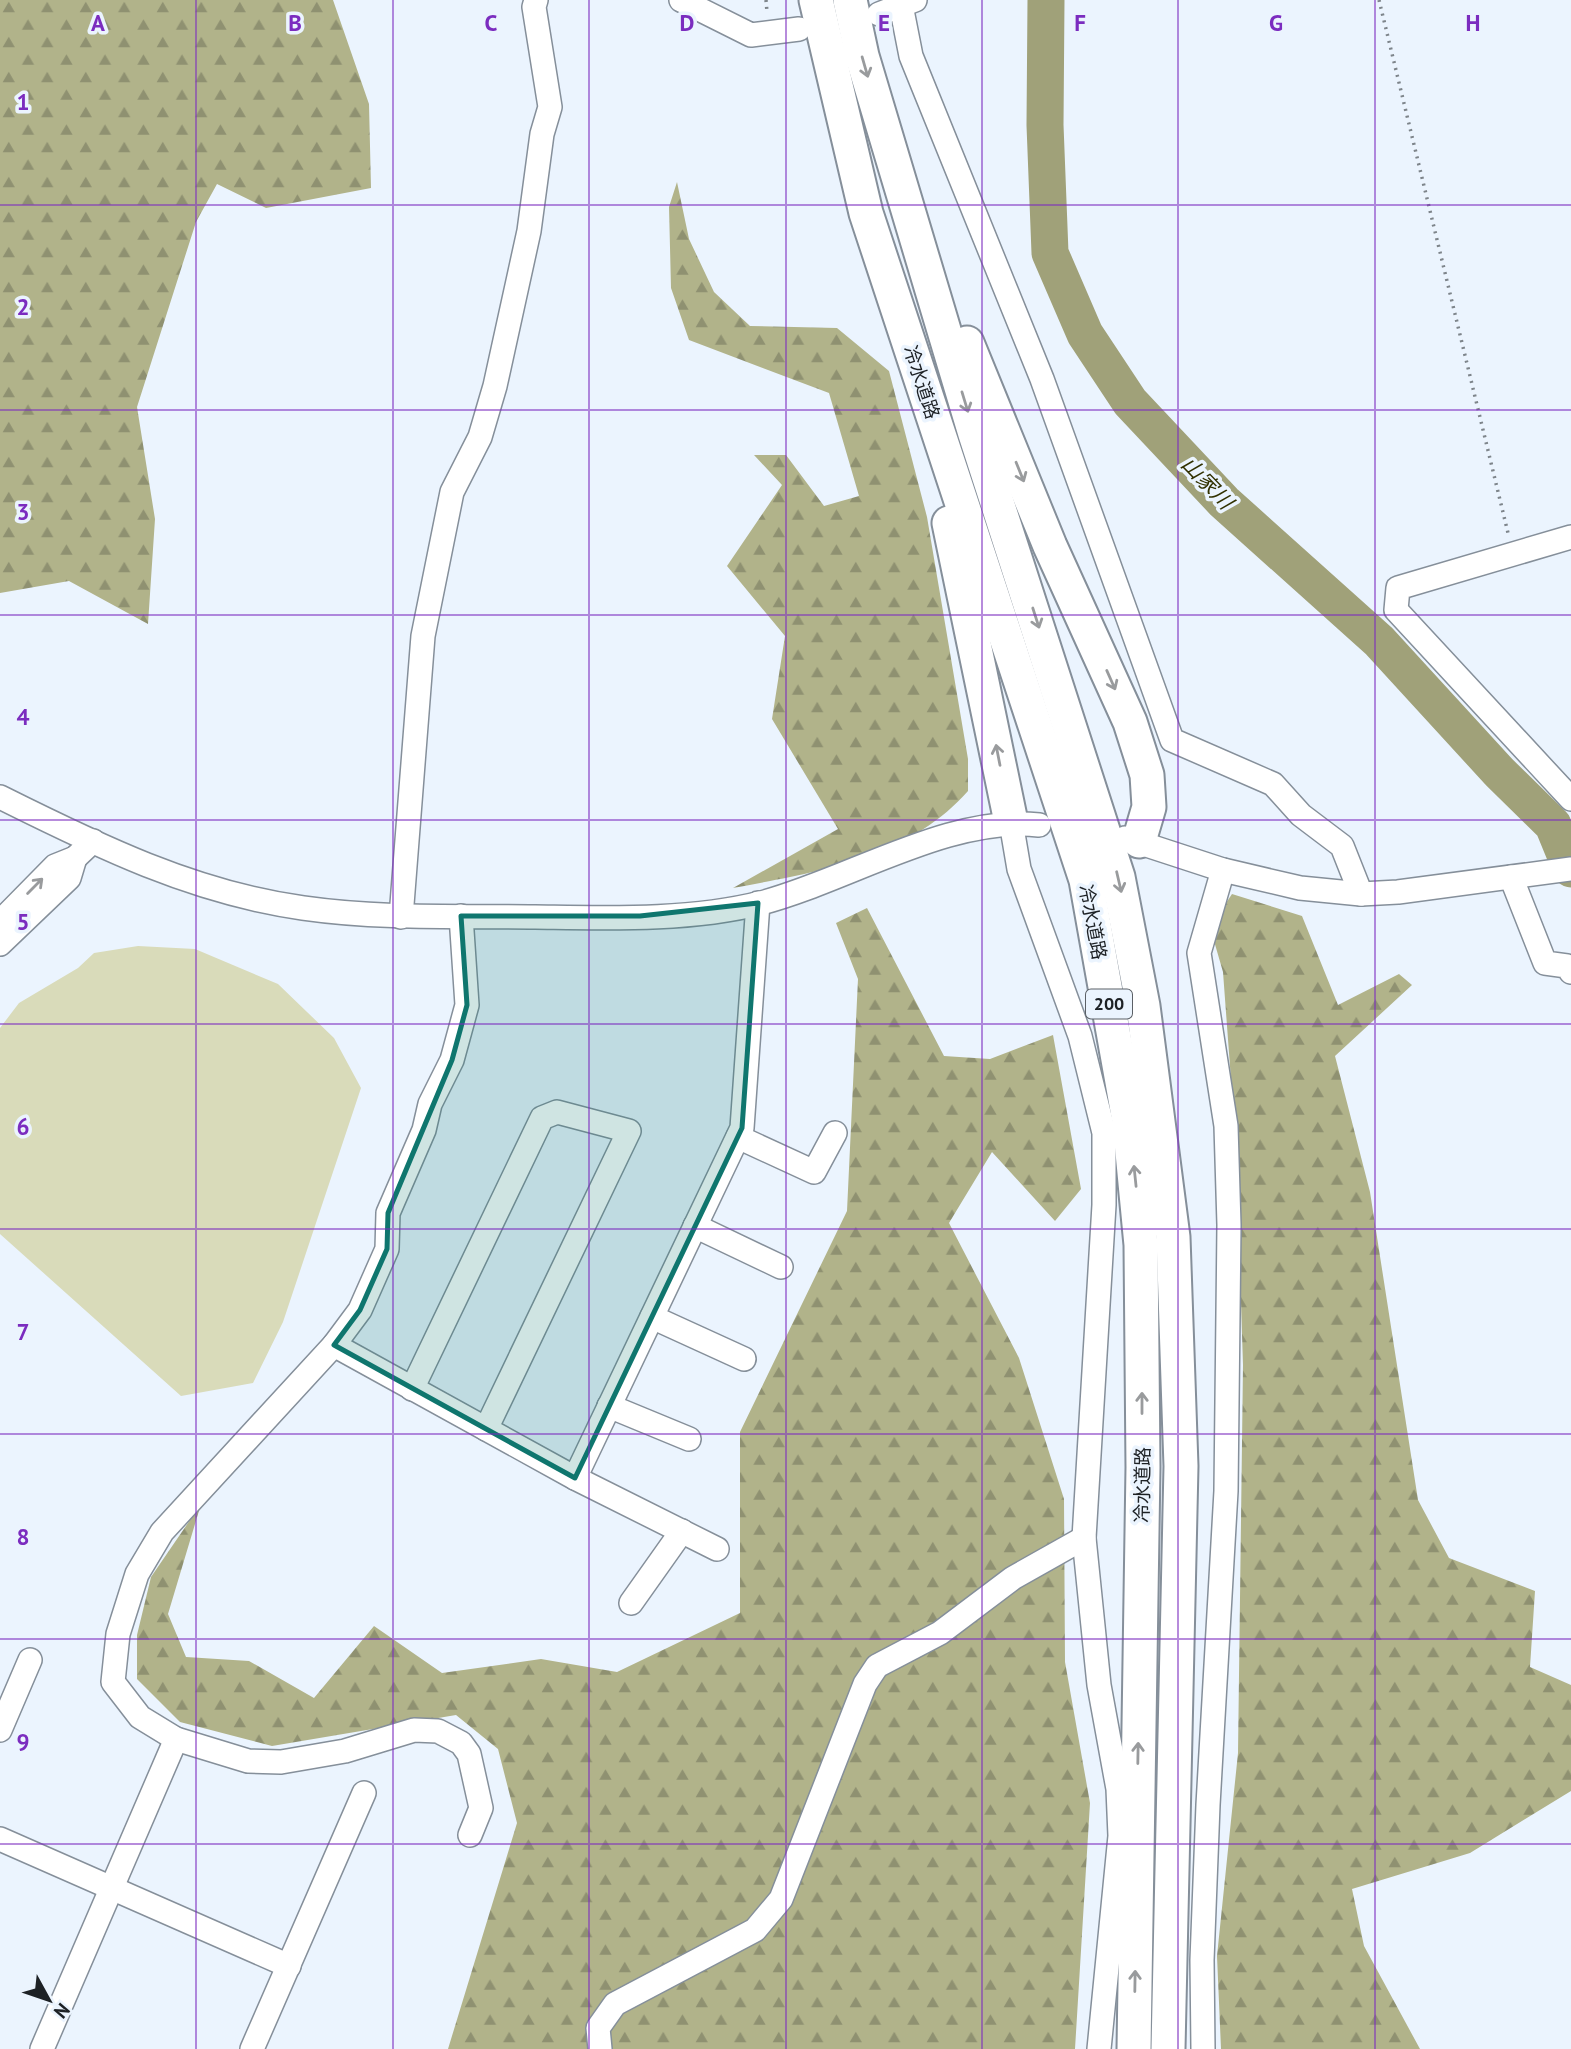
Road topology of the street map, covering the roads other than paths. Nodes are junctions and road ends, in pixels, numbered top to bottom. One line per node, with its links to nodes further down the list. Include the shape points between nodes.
1 (536, 0): 22 (street, via 550,107 495,386 480,437 452,492 423,636)
2 (681, 0): 6 (street, via 751,35)
3 (816, 0): 8 (highway, 冷水道路 / 200, via 866,213)
4 (905, 2): 5 (street); 19 (street, via 911,55 1042,379 1172,740 1273,784 1301,815 1342,846)
5 (864, 7): 7 (highway, 冷水道路 / 200, one-way to 7, via 862,56)
6 (799, 29)
7 (906, 206): 13 (highway, one-way to 13, via 1130,722 1147,775 1149,807); 55 (highway, 冷水道路 / 200, one-way to 55, via 1118,877 1160,1118 1173,1237 1181,1466)
8 (898, 309): 12 (highway, one-way to 8); 54 (highway, 冷水道路 / 200, one-way to 8, via 1143,1467 1141,1245 1129,1121 1086,880)
9 (1571, 537): 11 (street, via 1398,588 1396,610)
10 (0, 797): 14 (street)
11 (1571, 799)
12 (1025, 824): 20 (street, via 933,838 822,885); 39 (street, via 1019,869 1080,1036 1104,1133 1104,1205)
13 (1132, 840): 16 (street)
14 (93, 841): 15 (street); 22 (street, via 151,868 215,889 300,908)
15 (75, 858): 23 (street, one-way to 15, via 55,866); 24 (street, via 69,878)
16 (1223, 870): 19 (street, via 1300,888); 56 (street, via 1199,953 1226,1126 1229,1225 1226,1491 1208,1804)
17 (1562, 870): 18 (street)
18 (1511, 877): 19 (street); 25 (street, via 1545,962 1567,966)
19 (1361, 894)
20 (758, 903): 21 (street, via 703,913 640,916); 27 (street)
21 (461, 916): 22 (street); 31 (street, via 467,1005 452,1060 388,1213 387,1249 360,1310)
22 (401, 917)
23 (0, 922)
24 (0, 944)
25 (1571, 972)
26 (835, 1133): 27 (street, via 814,1172)
27 (738, 1137): 28 (street)
28 (695, 1226): 29 (street); 30 (street)
29 (781, 1267)
30 (652, 1317): 32 (street); 34 (street)
31 (334, 1345): 33 (street); 44 (street, via 162,1532 137,1574 118,1634 113,1682 140,1717)
32 (744, 1359)
33 (412, 1389): 35 (street); 35 (street, via 542,1118 556,1112 629,1131)
34 (610, 1406): 36 (street); 37 (street)
35 (486, 1429): 37 (street)
36 (689, 1439)
37 (575, 1478): 38 (street)
38 (682, 1531): 40 (street); 41 (street)
39 (1084, 1538): 52 (street, via 1013,1578 940,1633 877,1666 860,1697 781,1899 755,1930 615,2004 598,2028); 53 (street, via 1099,1685 1118,1790 1119,1836)
40 (717, 1549)
41 (631, 1603)
42 (30, 1660): 43 (street)
43 (0, 1730)
44 (176, 1739): 46 (street, via 248,1761 281,1762 345,1751 414,1730 438,1731 461,1743 469,1754 481,1808); 48 (street)
45 (364, 1793): 49 (street)
46 (470, 1835)
47 (0, 1839): 48 (street)
48 (111, 1888): 49 (street); 50 (street)
49 (289, 1966): 51 (street)
50 (41, 2049)
51 (252, 2049)
52 (600, 2049)
53 (1100, 2049)
54 (1134, 2049)
55 (1168, 2049)
56 (1203, 2049)

